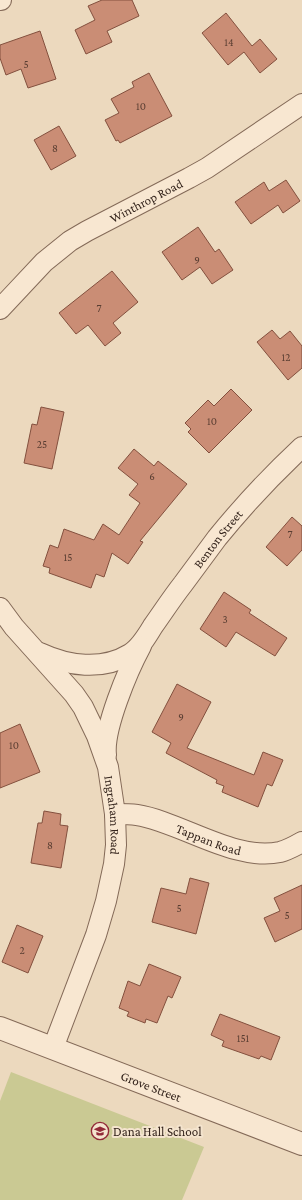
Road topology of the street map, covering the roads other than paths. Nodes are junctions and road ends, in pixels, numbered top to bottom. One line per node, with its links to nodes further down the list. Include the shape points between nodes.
1 (302, 104): 2 (street, Winthrop Road, via 207,168 70,241 44,262)
2 (0, 309)
3 (302, 447): 5 (street, Benton Street, via 218,537)
4 (0, 608): 6 (street, Ingraham Road)
5 (144, 639): 6 (street, Benton Street, via 131,653 115,661 87,665 60,661); 7 (street, Benton Street, via 130,668 111,722 106,752)
6 (35, 650): 7 (street, Ingraham Road, via 83,708)
7 (108, 767): 8 (street, Ingraham Road)
8 (116, 814): 9 (street, Tappan Road, via 146,817 250,852 280,852); 11 (street, Ingraham Road, via 114,864 106,901 96,935)
9 (302, 842)
10 (0, 1028): 11 (street, Grove Street)
11 (53, 1048): 12 (street, Grove Street)
12 (302, 1144)

